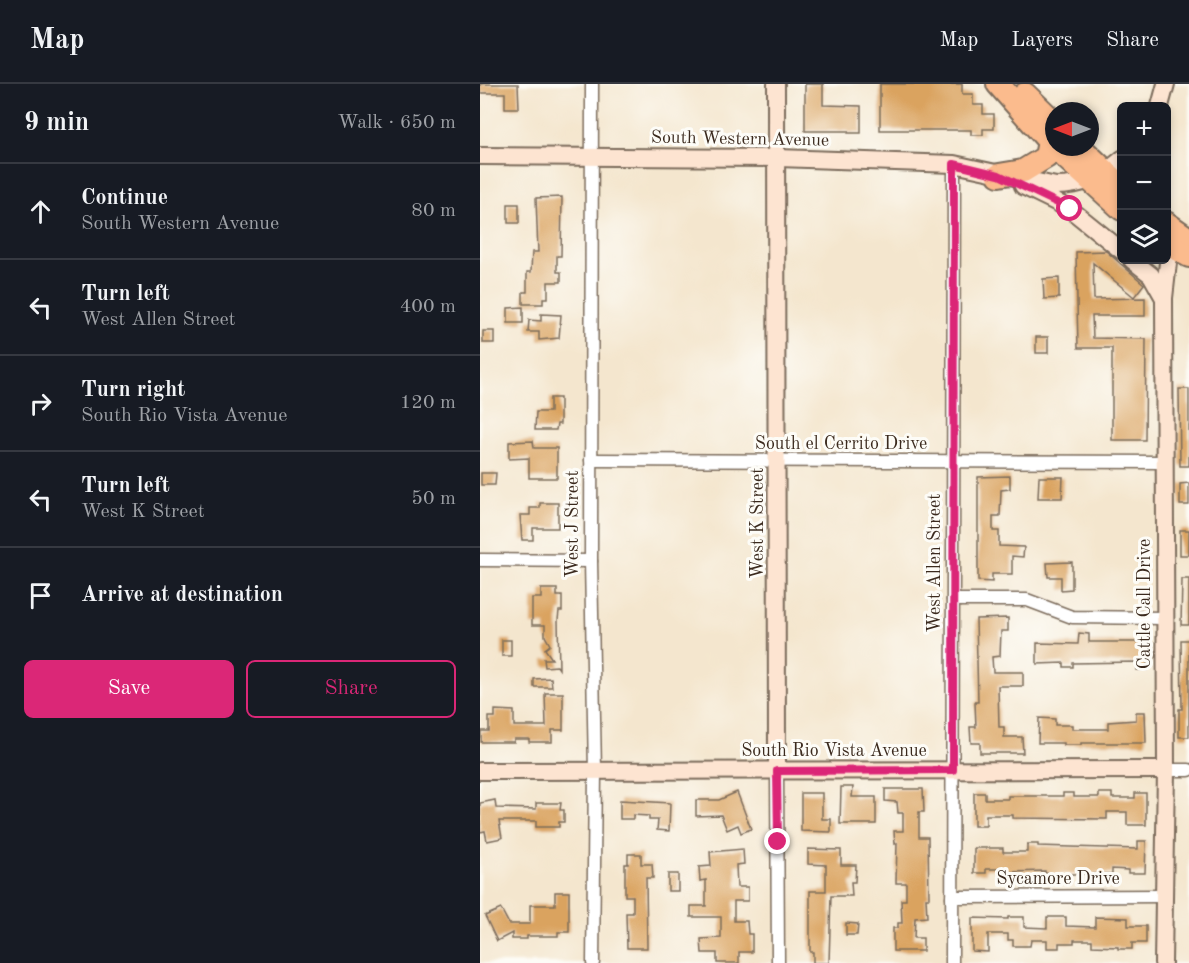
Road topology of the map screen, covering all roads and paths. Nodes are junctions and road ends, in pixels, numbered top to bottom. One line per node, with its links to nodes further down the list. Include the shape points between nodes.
1 (592, 84): 13 (street, West J Street)
2 (776, 84): 14 (street, West K Street)
3 (998, 84): 8 (highway)
4 (1016, 84): 7 (highway)
5 (1166, 84): 6 (street)
6 (1161, 102)
7 (1045, 127)
8 (1045, 131)
9 (480, 156): 13 (street, South Western Avenue)
10 (1046, 156): 16 (highway, via 1023,171)
11 (1080, 156): 17 (highway)
12 (1090, 156): 17 (highway)
13 (592, 157): 14 (street, South Western Avenue); 24 (street, West J Street)
14 (778, 158): 15 (street, South Western Avenue); 25 (street, West K Street)
15 (954, 164): 16 (street, South Western Avenue); 26 (street, West Allen Street)
16 (999, 175): 17 (street, South Western Avenue, via 1071,186); 21 (street, South Western Avenue, via 1070,209)
17 (1110, 175): 18 (highway)
18 (1117, 195)
19 (1171, 231): 20 (highway)
20 (1179, 246): 23 (street, Cattle Call Drive)
21 (1117, 247)
22 (1137, 264): 23 (street, via 1151,275)
23 (1164, 298): 27 (street, Cattle Call Drive)
24 (591, 460): 25 (street, South el Cerrito Drive); 29 (street, West J Street)
25 (778, 462): 26 (street, South el Cerrito Drive); 37 (street, West K Street)
26 (954, 462): 27 (street, South el Cerrito Drive); 30 (street, West Allen Street)
27 (1164, 462): 31 (street, Cattle Call Drive)
28 (480, 560): 29 (street)
29 (591, 561): 36 (street, West J Street)
30 (953, 600): 31 (street, via 1027,600 1072,617); 32 (street, West Allen Street)
31 (1165, 618): 33 (street, Cattle Call Drive)
32 (953, 770): 33 (street, South Rio Vista Avenue); 37 (street, South Rio Vista Avenue); 39 (street, West Allen Street)
33 (1166, 770): 34 (street, South Rio Vista Avenue); 38 (street, Cattle Call Drive)
34 (1189, 770)
35 (480, 771): 36 (street, South Rio Vista Avenue)
36 (595, 771): 37 (street, South Rio Vista Avenue); 40 (street, West J Street)
37 (777, 771): 41 (street, West K Street)
38 (1164, 896): 39 (street, Sycamore Drive); 43 (street, Cattle Call Drive)
39 (952, 897): 42 (street, West Allen Street)
40 (593, 963)
41 (778, 963)
42 (952, 963)
43 (1163, 963)

